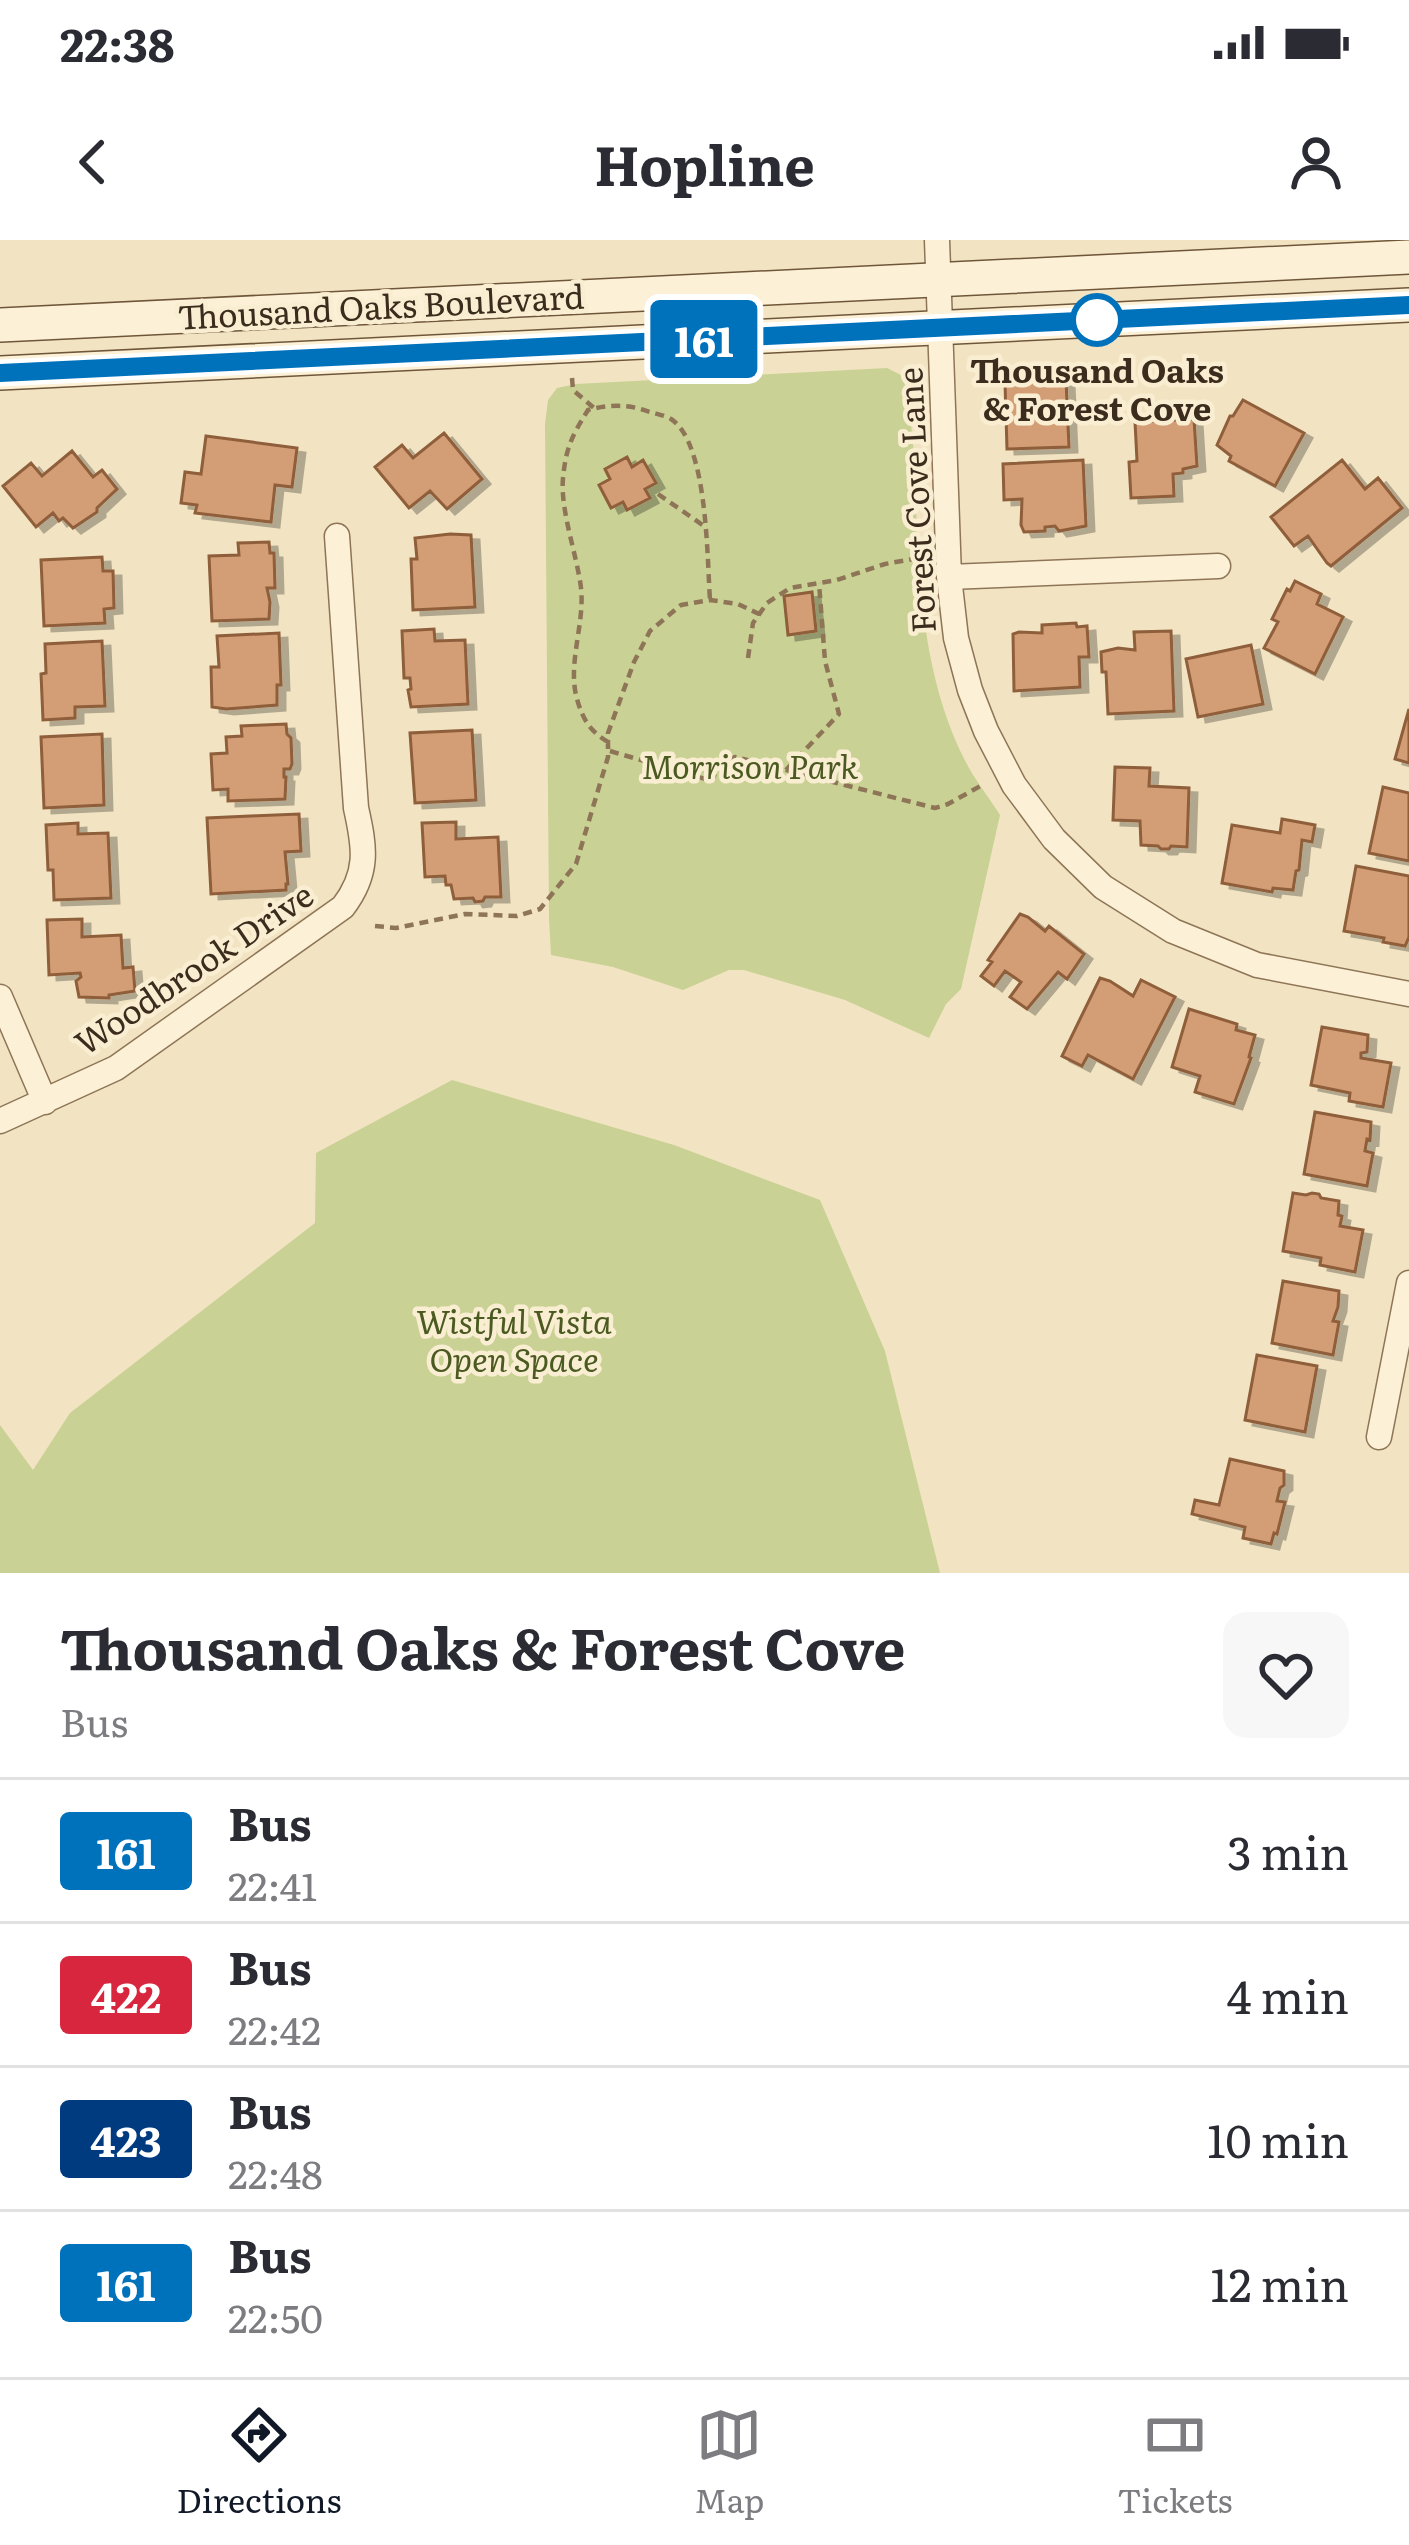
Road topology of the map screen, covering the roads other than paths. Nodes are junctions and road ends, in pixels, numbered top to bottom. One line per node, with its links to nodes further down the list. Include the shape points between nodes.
1 (937, 240): 3 (street, Forest Cove Lane)
2 (1409, 257): 3 (main road, Thousand Oaks Boulevard)
3 (938, 281): 5 (main road, Thousand Oaks Boulevard); 6 (street, Forest Cove Lane)
4 (1409, 305): 6 (main road, Thousand Oaks Boulevard)
5 (0, 325)
6 (940, 328): 7 (main road, Thousand Oaks Boulevard); 10 (street, Forest Cove Lane)
7 (0, 373)
8 (337, 536): 13 (street, Woodbrook Drive, via 363,840 356,890 116,1068)
9 (1219, 566): 10 (street)
10 (949, 577): 11 (street, Forest Cove Lane, via 956,638 986,731 1054,839 1103,886 1173,931 1257,965)
11 (1409, 994)
12 (0, 997): 13 (street)
13 (45, 1102): 14 (street, Woodbrook Drive)
14 (0, 1121)
15 (1409, 1283): 16 (street)
16 (1379, 1437)

